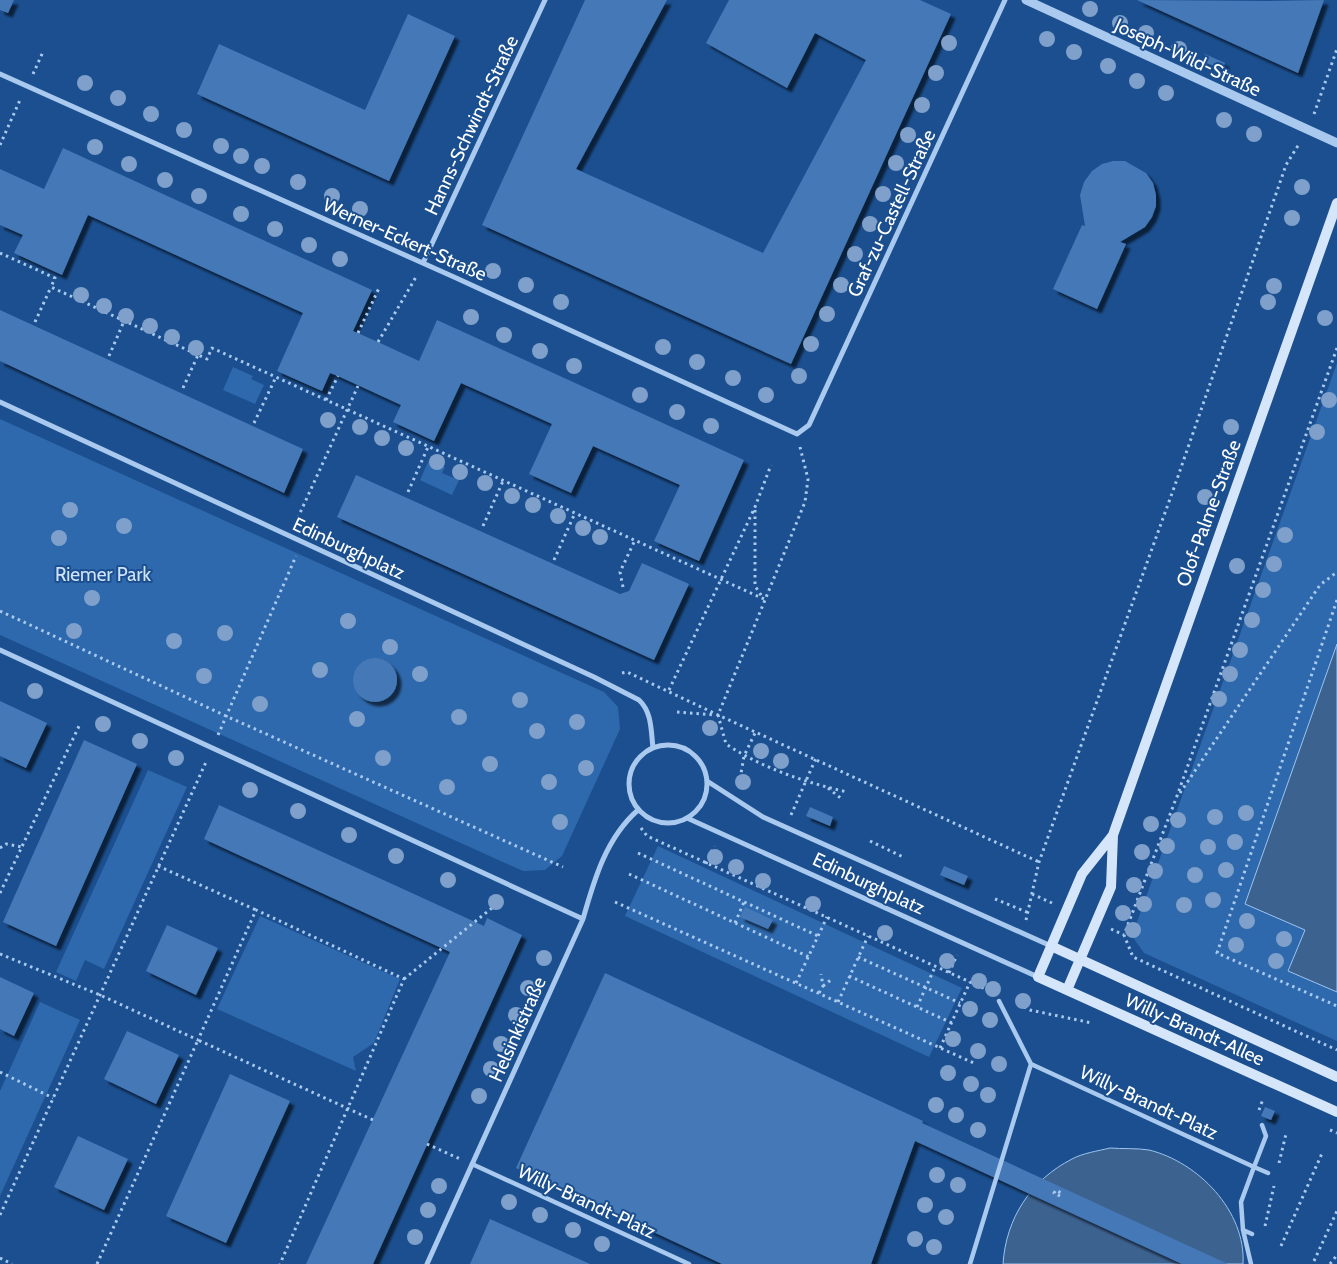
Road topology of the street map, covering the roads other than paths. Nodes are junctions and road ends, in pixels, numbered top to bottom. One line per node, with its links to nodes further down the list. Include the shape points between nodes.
1 (545, 0): 7 (street, Hanns-Schwindt-Straße)
2 (1005, 0): 9 (street, Graf-zu-Castell-Straße, via 809,425)
3 (1026, 0): 5 (street, Joseph-Wild-Straße)
4 (0, 74): 7 (street, Werner-Eckert-Straße)
5 (1337, 143)
6 (1337, 203): 15 (main road, Olof-Palme-Straße)
7 (423, 263): 9 (street, Werner-Eckert-Straße)
8 (0, 402): 11 (street, Edinburghplatz, via 585,672 639,700 650,716)
9 (796, 434)
10 (0, 650): 16 (street)
11 (653, 748): 12 (street, via 671,745 690,752 698,760); 13 (street, via 640,757 631,771 630,788)
12 (707, 781): 14 (street, via 702,802); 17 (street, Edinburghplatz, via 763,817)
13 (638, 810): 14 (street, via 666,822); 16 (street, Helsinkistraße, via 613,840 594,878)
14 (688, 818): 19 (street, Edinburghplatz)
15 (1113, 835): 17 (main road, Olof-Palme-Straße, via 1082,874); 18 (main road, Olof-Palme-Straße, via 1111,887)
16 (583, 920): 26 (street, Helsinkistraße)
17 (1051, 946): 18 (main road, Willy-Brandt-Allee); 19 (main road, Olof-Palme-Straße)
18 (1080, 960): 20 (main road, Olof-Palme-Straße); 23 (main road, Willy-Brandt-Allee)
19 (1038, 977): 20 (main road, Willy-Brandt-Allee)
20 (1067, 990): 24 (main road, Willy-Brandt-Allee)
21 (999, 998): 22 (street)
22 (1031, 1064): 27 (street, Willy-Brandt-Platz); 33 (street)
23 (1337, 1077)
24 (1337, 1112)
25 (1262, 1125): 27 (street, via 1266,1136)
26 (472, 1164): 31 (street, Helsinkistraße); 32 (street, Willy-Brandt-Platz)
27 (1254, 1167): 28 (street, Willy-Brandt-Platz); 29 (street, via 1241,1202)
28 (1268, 1173)
29 (1243, 1230): 30 (street); 34 (street)
30 (1252, 1234)
31 (427, 1264)
32 (689, 1264)
33 (970, 1264)
34 (1251, 1264)

